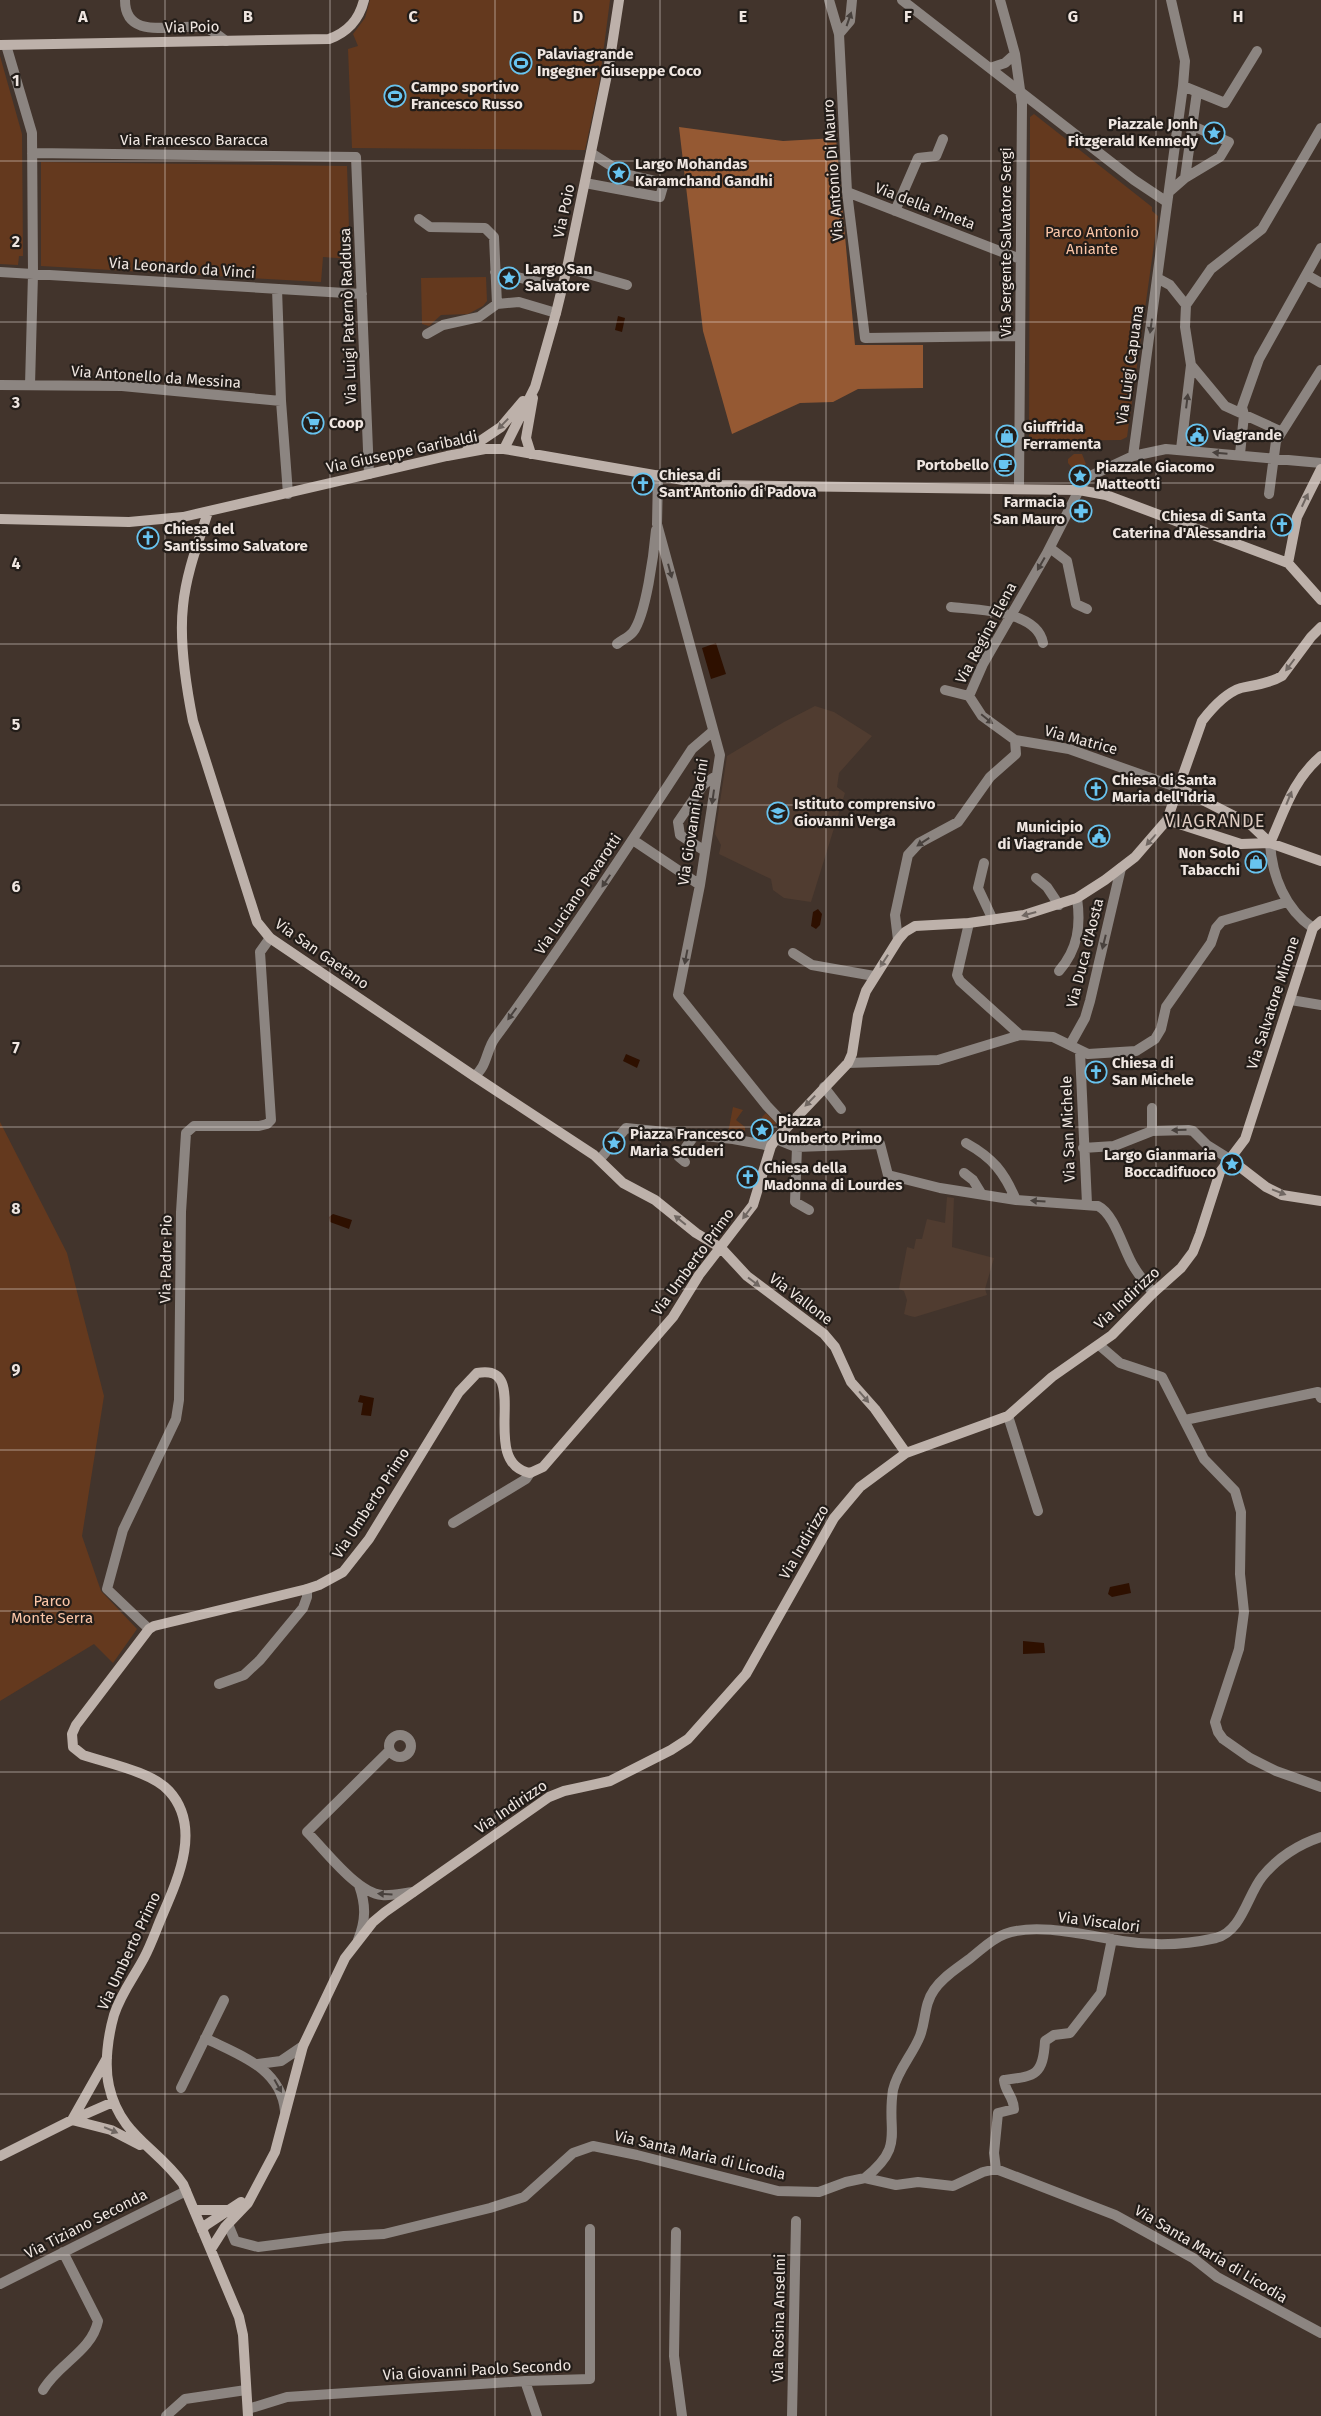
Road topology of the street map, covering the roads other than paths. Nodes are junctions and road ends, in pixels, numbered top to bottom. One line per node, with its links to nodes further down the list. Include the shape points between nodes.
1 (125, 0): 10 (street, via 128,15 144,27 206,28)
2 (364, 0): 10 (street, Via Poio, via 354,22 339,35 328,39)
3 (619, 0): 22 (street, Via Poio)
4 (829, 0): 9 (street, Via Antonio Di Mauro)
5 (852, 0): 9 (street, one-way to 5, via 850,21)
6 (902, 0): 14 (street)
7 (1000, 0): 13 (street, Via Sergente Salvatore Sergi)
8 (1171, 0): 15 (street, Via Luigi Capuana, via 1185,61)
9 (839, 34): 28 (street, Via Antonio Di Mauro)
10 (226, 41): 11 (street, Via Poio)
11 (3, 45): 21 (street, via 32,133)
12 (1257, 51): 17 (street, via 1225,103)
13 (1014, 54): 14 (street, via 1005,63); 16 (street, Via Sergente Salvatore Sergi)
14 (990, 68): 16 (street)
15 (1183, 86): 17 (street); 29 (street, Via Luigi Capuana)
16 (1020, 92): 29 (street, via 1134,180); 33 (street, Via Sergente Salvatore Sergi)
17 (1197, 92): 18 (street)
18 (1193, 126): 25 (street); 25 (street, via 1229,142 1220,157)
19 (1321, 128): 46 (street, via 1262,229 1211,269)
20 (943, 139): 30 (street, via 936,156 918,158)
21 (32, 153): 23 (street, Via Francesco Baracca); 37 (street)
22 (591, 153): 24 (street); 26 (street, Via Poio)
23 (356, 157): 44 (street, Via Luigi Paternò Raddusa)
24 (624, 174): 27 (street); 27 (street, via 664,182 660,198)
25 (1185, 178): 29 (street)
26 (585, 183): 27 (street); 34 (street, Via Poio)
27 (620, 190)
28 (847, 192): 30 (street, Via della Pineta); 49 (street, Via Antonio Di Mauro, via 865,338)
29 (1168, 197): 39 (street, Via Luigi Capuana)
30 (895, 211): 33 (street, Via della Pineta)
31 (419, 219): 36 (street, via 430,227 485,228 494,237)
32 (1321, 248): 38 (street)
33 (1020, 259): 49 (street, Via Sergente Salvatore Sergi)
34 (567, 268): 42 (street); 47 (street, Via Poio)
35 (0, 272): 37 (street, Via Leonardo da Vinci)
36 (495, 272): 41 (street); 45 (street)
37 (33, 274): 43 (street, Via Leonardo da Vinci); 53 (street)
38 (1307, 275): 40 (street); 56 (street, via 1259,359 1242,407)
39 (1157, 278): 46 (street, via 1170,285); 63 (street, Via Luigi Capuana, one-way to 63)
40 (1321, 283)
41 (547, 284)
42 (627, 285)
43 (277, 289): 44 (street, Via Leonardo da Vinci); 55 (street)
44 (362, 294): 67 (street, Via Luigi Paternò Raddusa)
45 (497, 304): 47 (street, via 519,302); 48 (street, via 479,318 443,325)
46 (1186, 305): 50 (street, via 1185,327)
47 (556, 313): 54 (street, Via Poio)
48 (427, 334)
49 (1020, 336): 69 (street, Via Sergente Salvatore Sergi)
50 (1191, 365): 56 (street, via 1225,406); 59 (street, one-way to 50)
51 (1321, 370): 57 (street)
52 (0, 385): 53 (street, Via Antonello da Messina)
53 (30, 385): 55 (street, Via Antonello da Messina, via 122,386)
54 (535, 387): 58 (street, Via Poio); 60 (street, one-way to 60, via 501,427); 61 (street, via 526,438)
55 (281, 401): 71 (street)
56 (1244, 414): 57 (street); 62 (street)
57 (1280, 431): 64 (street)
58 (504, 449): 60 (street, Via Giuseppe Garibaldi); 61 (street, Via Giuseppe Garibaldi)
59 (1181, 450): 62 (street, Via Regina Elena, one-way to 59); 63 (street, Via Regina Elena, via 1166,449)
60 (461, 453): 67 (street, Via Giuseppe Garibaldi)
61 (531, 454): 68 (street, Via Giuseppe Garibaldi)
62 (1240, 454): 64 (street, Via Regina Elena)
63 (1133, 456): 70 (street, Via Regina Elena, via 1088,477)
64 (1274, 458): 65 (street, Via Regina Elena); 72 (street)
65 (1321, 463)
66 (1321, 469): 77 (street, one-way to 66, via 1297,517)
67 (369, 474): 71 (street, Via Giuseppe Garibaldi)
68 (658, 475): 69 (street, Via Giuseppe Garibaldi, via 712,485); 75 (street, Via Giovanni Pacini)
69 (1019, 488): 70 (street, Via Giuseppe Garibaldi)
70 (1079, 490): 76 (street, Via Regina Elena); 77 (street, Via Giuseppe Garibaldi, via 1115,498)
71 (288, 494): 73 (street, Via Giuseppe Garibaldi)
72 (1269, 494)
73 (208, 512): 74 (street, Via Giuseppe Garibaldi, via 159,521); 107 (street, Via San Gaetano, via 191,565 183,605 186,688 193,721 256,922)
74 (0, 519)
75 (657, 524): 84 (street, via 638,623 632,634); 87 (street, Via Giovanni Pacini, one-way to 87)
76 (1050, 548): 80 (street, via 1067,561 1076,604); 81 (street, Via Regina Elena, one-way to 81)
77 (1288, 563): 78 (street, Via Giuseppe Garibaldi)
78 (1321, 600)
79 (950, 607): 81 (street)
80 (1087, 609)
81 (1012, 614): 83 (street, via 1036,629); 86 (street, Via Regina Elena)
82 (1321, 627): 91 (street, one-way to 91, via 1282,676 1275,681 1238,689 1208,713 1202,721)
83 (1043, 643)
84 (617, 644)
85 (945, 690): 86 (street)
86 (969, 696): 88 (street, Via Regina Elena, one-way to 88, via 982,716)
87 (713, 731): 90 (street, Via Giovanni Pacini, via 720,755); 93 (street, Via Luciano Pavarotti, via 692,749)
88 (1016, 740): 91 (street, Via Matrice, via 1069,749 1137,774); 108 (street, one-way to 108, via 1016,754 990,777 958,822 919,843 908,855 895,915)
89 (1321, 756): 94 (street, one-way to 89, via 1293,787)
90 (716, 776): 95 (street, Via Giovanni Pacini, one-way to 95); 95 (street, via 704,784 678,822 680,836)
91 (1180, 785): 92 (street); 94 (street, via 1250,824)
92 (1167, 820): 94 (street, via 1241,844); 98 (street, one-way to 98)
93 (632, 840): 100 (street); 118 (street, Via Luciano Pavarotti, one-way to 118, via 556,955 492,1041 480,1072)
94 (1270, 843): 96 (street); 102 (street, Via Salvatore Mirone, via 1271,862)
95 (705, 851): 100 (street, Via Giovanni Pacini)
96 (1321, 861)
97 (984, 863): 104 (street, via 978,888)
98 (1121, 868): 101 (street); 115 (street, Via Duca d'Aosta, one-way to 115, via 1085,1018)
99 (1036, 878): 103 (street, via 1047,887)
100 (700, 884): 122 (street, Via Giovanni Pacini, one-way to 122, via 678,994 757,1093)
101 (1077, 898): 103 (street); 110 (street, via 1079,932 1074,949)
102 (1287, 902): 106 (street, Via Salvatore Mirone, via 1300,919); 116 (street, via 1222,921 1211,943 1166,1007 1161,1029 1148,1044 1136,1051)
103 (1059, 905): 104 (street, one-way to 104)
104 (993, 920): 105 (street)
105 (969, 923): 108 (street, via 915,926); 114 (street, via 957,974 960,981)
106 (1317, 925): 112 (street, Via Salvatore Mirone)
107 (270, 938): 118 (street, Via San Gaetano); 149 (street, Via Padre Pio, via 260,952 271,1120 259,1126 194,1126 186,1133 176,1419 123,1530 107,1589)
108 (898, 940): 111 (street, one-way to 111)
109 (793, 953): 111 (street, via 812,965)
110 (1059, 970)
111 (874, 976): 117 (street, via 862,1001)
112 (1291, 1000): 113 (street); 129 (street, Via Salvatore Mirone, via 1245,1139)
113 (1321, 1005)
114 (1020, 1034): 115 (street, via 1053,1038); 117 (street, via 938,1060)
115 (1070, 1045): 116 (street)
116 (1080, 1052): 128 (street, Via San Michele)
117 (848, 1062): 119 (street)
118 (474, 1076): 130 (street, Via San Gaetano)
119 (824, 1087): 121 (street); 122 (street, one-way to 122)
120 (1152, 1108): 123 (street)
121 (841, 1109)
122 (789, 1123): 126 (street)
123 (1152, 1131): 128 (street, via 1114,1146); 129 (street, one-way to 123, via 1207,1145 1193,1131)
124 (694, 1136): 126 (street); 130 (street, via 630,1128); 131 (street, via 679,1157)
125 (966, 1143): 134 (street, via 991,1159 1008,1182)
126 (772, 1145): 127 (street); 138 (street, Via Umberto Primo, one-way to 138, via 753,1205)
127 (797, 1147): 133 (street, via 880,1144 888,1175 940,1188); 137 (street, via 795,1202)
128 (1083, 1148): 136 (street, Via San Michele)
129 (1234, 1156): 135 (street, one-way to 135, via 1242,1169 1266,1187 1282,1195); 139 (street, Via Indirizzo, via 1222,1168 1193,1252 1181,1268)
130 (600, 1159): 138 (street, Via San Gaetano, one-way to 130, via 655,1200 623,1183)
131 (685, 1162)
132 (964, 1174): 133 (street, via 973,1180)
133 (981, 1193): 134 (street)
134 (1016, 1200): 136 (street, one-way to 134)
135 (1321, 1201)
136 (1087, 1204): 139 (street, via 1104,1208 1133,1267)
137 (809, 1210)
138 (720, 1248): 144 (street, Via Vallone, one-way to 144, via 747,1276 824,1334 835,1347 851,1382); 145 (street, Via Umberto Primo, via 673,1317 544,1467)
139 (1153, 1293): 140 (street, Via Indirizzo)
140 (1100, 1345): 142 (street, Via Indirizzo, via 1052,1377); 143 (street, via 1120,1363 1162,1377)
141 (1321, 1398): 143 (street, via 1318,1392)
142 (1008, 1416): 144 (street, Via Indirizzo); 146 (street)
143 (1185, 1420): 152 (street, via 1204,1459 1236,1491 1241,1512 1240,1567 1244,1612 1239,1649 1215,1722 1218,1732 1222,1739 1250,1758)
144 (906, 1452): 155 (street, Via Indirizzo, via 880,1470 842,1506 746,1674 688,1738 610,1781 564,1790 549,1797)
145 (530, 1473): 147 (street, via 526,1479); 148 (street, Via Umberto Primo, via 517,1467 504,1445 504,1387 495,1374 477,1373 459,1392 369,1539 343,1572)
146 (1038, 1511)
147 (453, 1523)
148 (306, 1589): 149 (street, Via Umberto Primo); 150 (street, via 303,1608 260,1660 244,1674)
149 (149, 1629): 161 (street, Via Umberto Primo, via 72,1734 74,1747 83,1755 155,1780 169,1791 180,1808 185,1829 180,1874 144,1959 114,2016)
150 (219, 1684)
151 (389, 1751): 154 (street, via 307,1832)
152 (1321, 1787)
153 (1321, 1837): 156 (street, Via Viscalori, via 1296,1848 1262,1877 1228,1934 1176,1944)
154 (359, 1885): 155 (street, one-way to 154, via 381,1895); 157 (street, via 365,1920)
155 (413, 1892): 157 (street, Via Indirizzo, via 384,1912)
156 (1112, 1939): 169 (street, via 1104,1983 1093,2005 1070,2033 1054,2035 1045,2041 1038,2072 1033,2076 1004,2080 1004,2087 1014,2100 1014,2110 998,2113 994,2153); 170 (street, Via Viscalori, via 1046,1930 1007,1933 943,1979 925,2008 920,2034 894,2089 894,2138 890,2152)
157 (358, 1940): 160 (street, Via Indirizzo, via 345,1958)
158 (224, 2000): 159 (street)
159 (205, 2038): 162 (street); 163 (street)
160 (303, 2046): 162 (street, via 281,2061); 165 (street, Via Indirizzo)
161 (108, 2057): 164 (street, Via Umberto Primo, via 108,2084); 166 (street)
162 (258, 2064): 165 (street, one-way to 165, via 276,2082)
163 (180, 2088)
164 (113, 2102): 166 (street); 167 (street, Via Umberto Primo)
165 (286, 2115): 172 (street, Via Indirizzo, via 275,2152)
166 (72, 2120): 167 (street, one-way to 167, via 111,2130); 168 (street)
167 (147, 2148): 171 (street, via 174,2170)
168 (0, 2156)
169 (996, 2169): 170 (street, Via Santa Maria di Licodia, via 953,2186 918,2182 896,2185); 183 (street, Via Santa Maria di Licodia, via 1116,2215 1192,2258 1217,2277)
170 (865, 2178): 176 (street, Via Santa Maria di Licodia, via 820,2192 778,2191 593,2146 573,2153 524,2197 384,2234 258,2247 235,2241)
171 (186, 2191): 173 (street); 180 (street, Via Tiziano Seconda)
172 (252, 2195): 174 (street, Via Indirizzo); 176 (street)
173 (194, 2210): 174 (street); 178 (street)
174 (232, 2210): 178 (street, Via Indirizzo, via 206,2224)
175 (796, 2221): 191 (street, Via Rosina Anselmi)
176 (226, 2226): 178 (street); 181 (street)
177 (590, 2229): 184 (street, Via Giovanni Paolo Secondo, via 590,2379)
178 (203, 2232): 181 (street)
179 (676, 2232): 190 (street, via 674,2356)
180 (64, 2252): 182 (street, Via Tiziano Seconda); 185 (street, via 98,2321 92,2339 58,2370)
181 (212, 2252): 186 (street, via 239,2317)
182 (0, 2284)
183 (1321, 2333)
184 (525, 2381): 187 (street, Via Giovanni Paolo Secondo, via 287,2397); 189 (street)
185 (43, 2390)
186 (246, 2390): 187 (street); 188 (street, via 185,2399)
187 (248, 2413)
188 (166, 2416)
189 (537, 2416)
190 (682, 2416)
191 (792, 2416)

